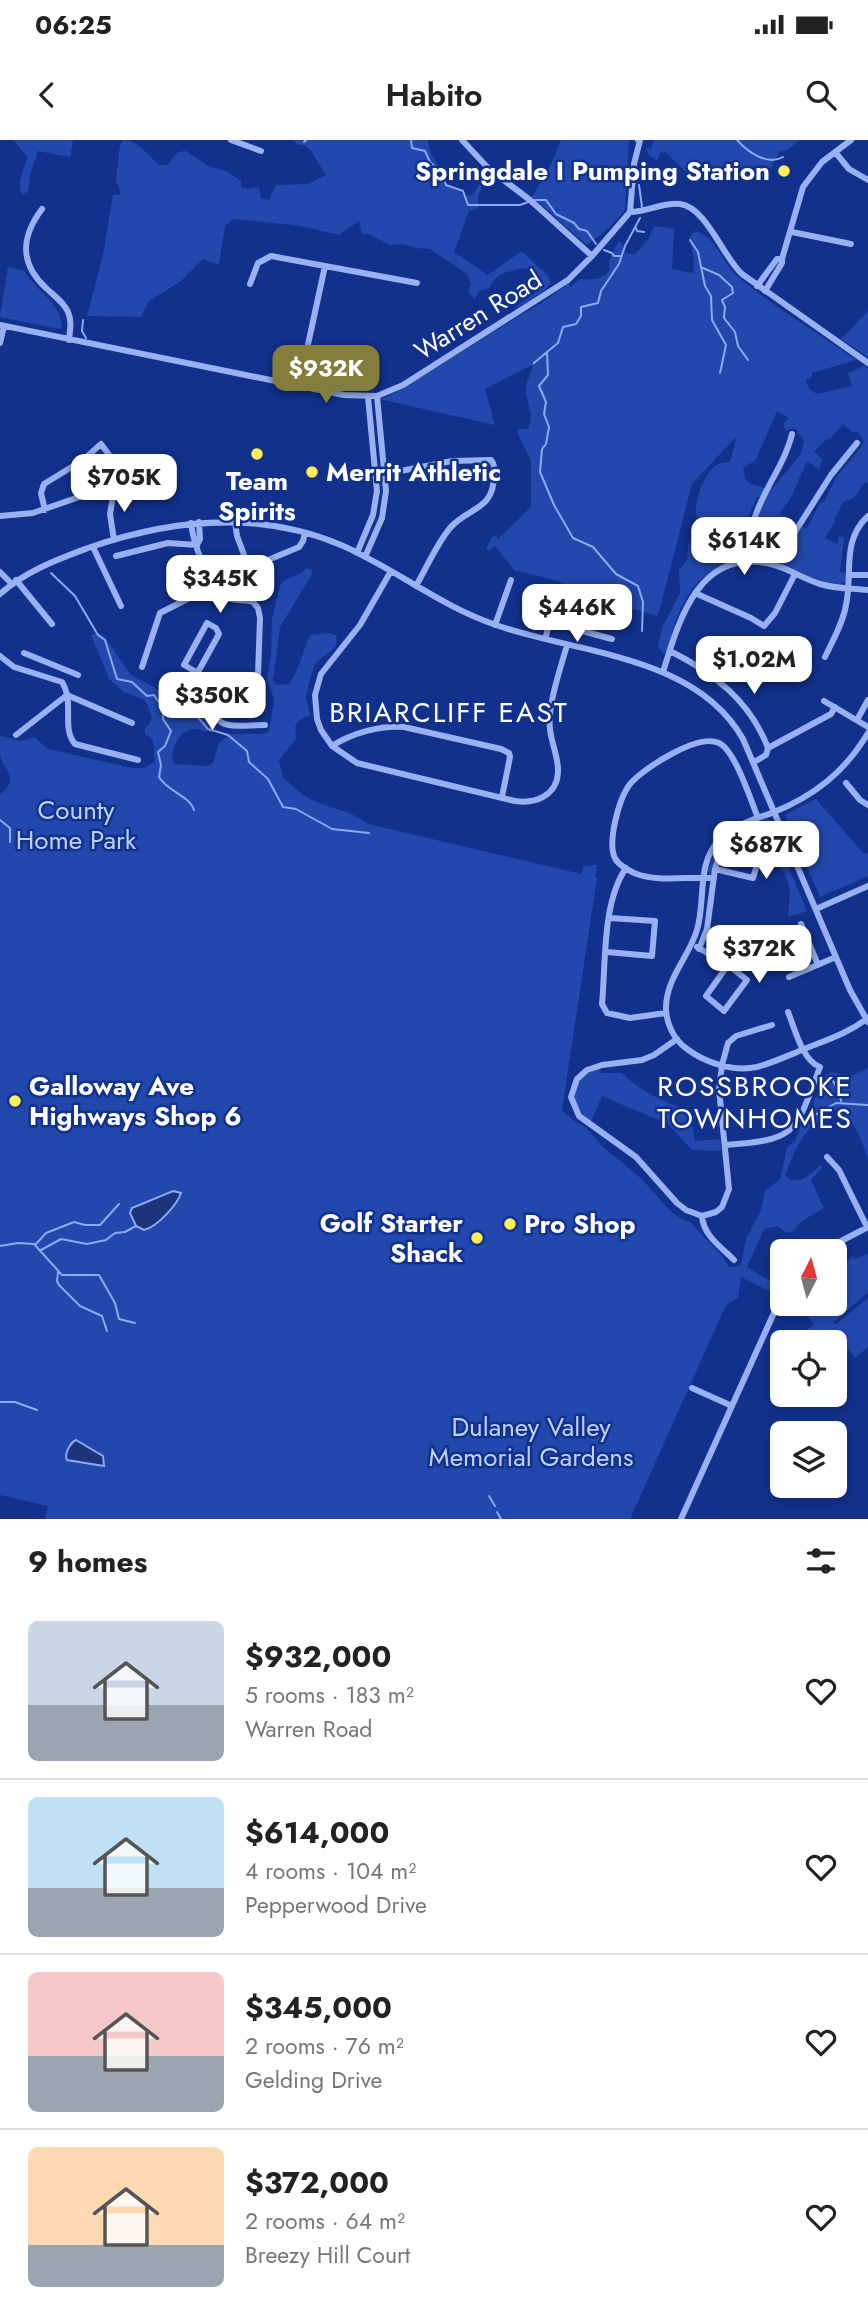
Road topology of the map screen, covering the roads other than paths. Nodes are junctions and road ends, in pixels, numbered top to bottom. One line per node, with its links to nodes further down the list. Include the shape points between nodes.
1 (231, 140): 5 (street)
2 (462, 140): 12 (street, via 489,169)
3 (640, 140): 9 (street)
4 (850, 140): 6 (street)
5 (261, 151)
6 (835, 152): 7 (street, via 849,169); 10 (street, via 803,187)
7 (868, 180)
8 (42, 209): 20 (street, via 28,235 27,260 37,279 66,309 71,321)
9 (630, 212): 12 (street, Warren Road); 17 (street, via 675,204 689,207 704,220 737,270)
10 (792, 232): 11 (street); 13 (street)
11 (851, 244)
12 (592, 256): 24 (street, Warren Road, via 536,302 403,385)
13 (782, 259): 17 (street, via 777,259); 18 (street)
14 (325, 266): 15 (street); 16 (street, via 267,257 258,263); 23 (street)
15 (416, 283)
16 (250, 284)
17 (757, 286): 18 (street)
18 (765, 291): 22 (street)
19 (2, 325): 20 (street, Warren Road); 21 (street)
20 (69, 340): 23 (street, Warren Road)
21 (0, 344)
22 (868, 363)
23 (299, 386): 25 (street, Warren Road)
24 (377, 396): 25 (street, Warren Road); 28 (street)
25 (368, 397): 39 (street, via 377,491 373,515)
26 (792, 434): 42 (street, via 756,514)
27 (858, 443): 43 (street, via 831,475)
28 (385, 474): 41 (street, via 382,519); 52 (street, via 452,461 492,461 492,491 482,506 448,531)
29 (114, 488): 30 (street); 30 (street, via 118,467 101,444 44,484); 36 (street, via 110,514)
30 (45, 510): 31 (street)
31 (0, 516)
32 (868, 516): 47 (street, via 852,540)
33 (235, 522): 34 (street); 35 (street); 35 (street, via 249,568 299,547)
34 (195, 523): 36 (street); 37 (street)
35 (304, 533): 39 (street)
36 (114, 540): 38 (street)
37 (197, 545): 40 (street, via 168,542); 51 (street)
38 (93, 547): 53 (street, via 53,561); 58 (street)
39 (357, 553): 41 (street)
40 (116, 556)
41 (365, 557): 44 (street)
42 (750, 562): 43 (street); 56 (street, via 723,569)
43 (774, 565): 46 (street)
44 (391, 571): 52 (street); 86 (street, via 360,625 325,666 317,684 317,719)
45 (0, 572): 53 (street)
46 (795, 574): 54 (street, via 823,585); 56 (street, via 764,626)
47 (849, 575): 48 (street); 54 (street)
48 (868, 575)
49 (511, 580): 61 (street)
50 (0, 583): 53 (street)
51 (215, 585): 70 (street, via 160,613); 75 (street, via 230,599 253,602 260,612 258,675 247,690)
52 (415, 586): 61 (street)
53 (8, 587): 60 (street)
54 (849, 588): 55 (street); 67 (street, via 842,622)
55 (868, 590)
56 (695, 593): 65 (street)
57 (565, 597): 59 (street)
58 (121, 606)
59 (549, 622): 62 (street); 63 (street)
60 (52, 624)
61 (495, 625): 62 (street)
62 (545, 639): 64 (street)
63 (612, 639)
64 (567, 645): 72 (street); 91 (street, via 550,712 558,771 555,785 547,795 531,802)
65 (670, 651): 72 (street); 87 (street, via 732,692 753,717)
66 (24, 653): 69 (street)
67 (825, 657)
68 (1, 661): 74 (street)
69 (50, 664): 73 (street); 74 (street)
70 (142, 667)
71 (198, 672): 71 (street, via 218,639 218,630 207,624 184,665); 75 (street)
72 (663, 672): 89 (street, via 691,685 717,705)
73 (78, 675)
74 (47, 676): 76 (street, via 62,682)
75 (226, 689): 82 (street, via 216,713 220,722 229,726)
76 (67, 695): 81 (street); 85 (street); 88 (street, via 69,735 75,744)
77 (868, 700): 80 (street)
78 (824, 701): 79 (street)
79 (835, 707): 80 (street); 87 (street, via 831,714)
80 (857, 720): 83 (street)
81 (132, 723)
82 (265, 724)
83 (868, 727)
84 (868, 733): 93 (street, via 830,781)
85 (16, 735)
86 (332, 746): 91 (street, via 357,763); 91 (street, via 393,726 506,751 510,761)
87 (768, 748): 89 (street, via 766,755)
88 (138, 760)
89 (754, 762): 93 (street)
90 (846, 783): 92 (street)
91 (502, 797)
92 (868, 805)
93 (775, 812): 94 (street); 100 (street)
94 (758, 818): 95 (street, via 727,749 716,741 699,743 645,770 625,791 612,846 617,861); 97 (street, via 718,841)
95 (626, 868): 97 (street, via 656,879); 101 (street, via 614,889)
96 (715, 869): 96 (street, via 753,878 758,862 727,848); 98 (street)
97 (704, 877): 98 (street); 103 (street)
98 (713, 878): 104 (street, via 707,929)
99 (868, 886): 100 (street)
100 (816, 909): 106 (street)
101 (610, 918): 105 (street); 105 (street, via 655,921 652,956)
102 (801, 923): 108 (street)
103 (692, 945): 104 (street); 111 (street, via 668,989)
104 (699, 948): 107 (street)
105 (607, 952): 111 (street, via 602,1004 607,1013 621,1018)
106 (836, 957): 108 (street); 112 (street)
107 (728, 965): 107 (street, via 706,996 724,1011 747,980)
108 (818, 965): 109 (street)
109 (789, 977)
110 (788, 1012): 115 (street)
111 (666, 1013): 114 (street)
112 (867, 1020): 115 (street, via 843,1035)
113 (772, 1025): 116 (street, via 732,1038)
114 (677, 1039): 116 (street, via 691,1052); 119 (street, via 642,1060 587,1070 577,1079 571,1097 579,1116 636,1157 677,1203)
115 (803, 1049): 116 (street, via 754,1067); 117 (street, via 820,1067 792,1128 771,1140)
116 (722, 1065): 117 (street, via 719,1100)
117 (725, 1145): 119 (street, via 727,1199 716,1212)
118 (827, 1157): 120 (street)
119 (702, 1216): 122 (street, via 708,1234)
120 (868, 1227): 121 (street)
121 (845, 1239)
122 (734, 1260)
123 (772, 1316): 125 (street)
124 (692, 1388): 125 (street)
125 (732, 1406): 126 (street)
126 (681, 1519)

